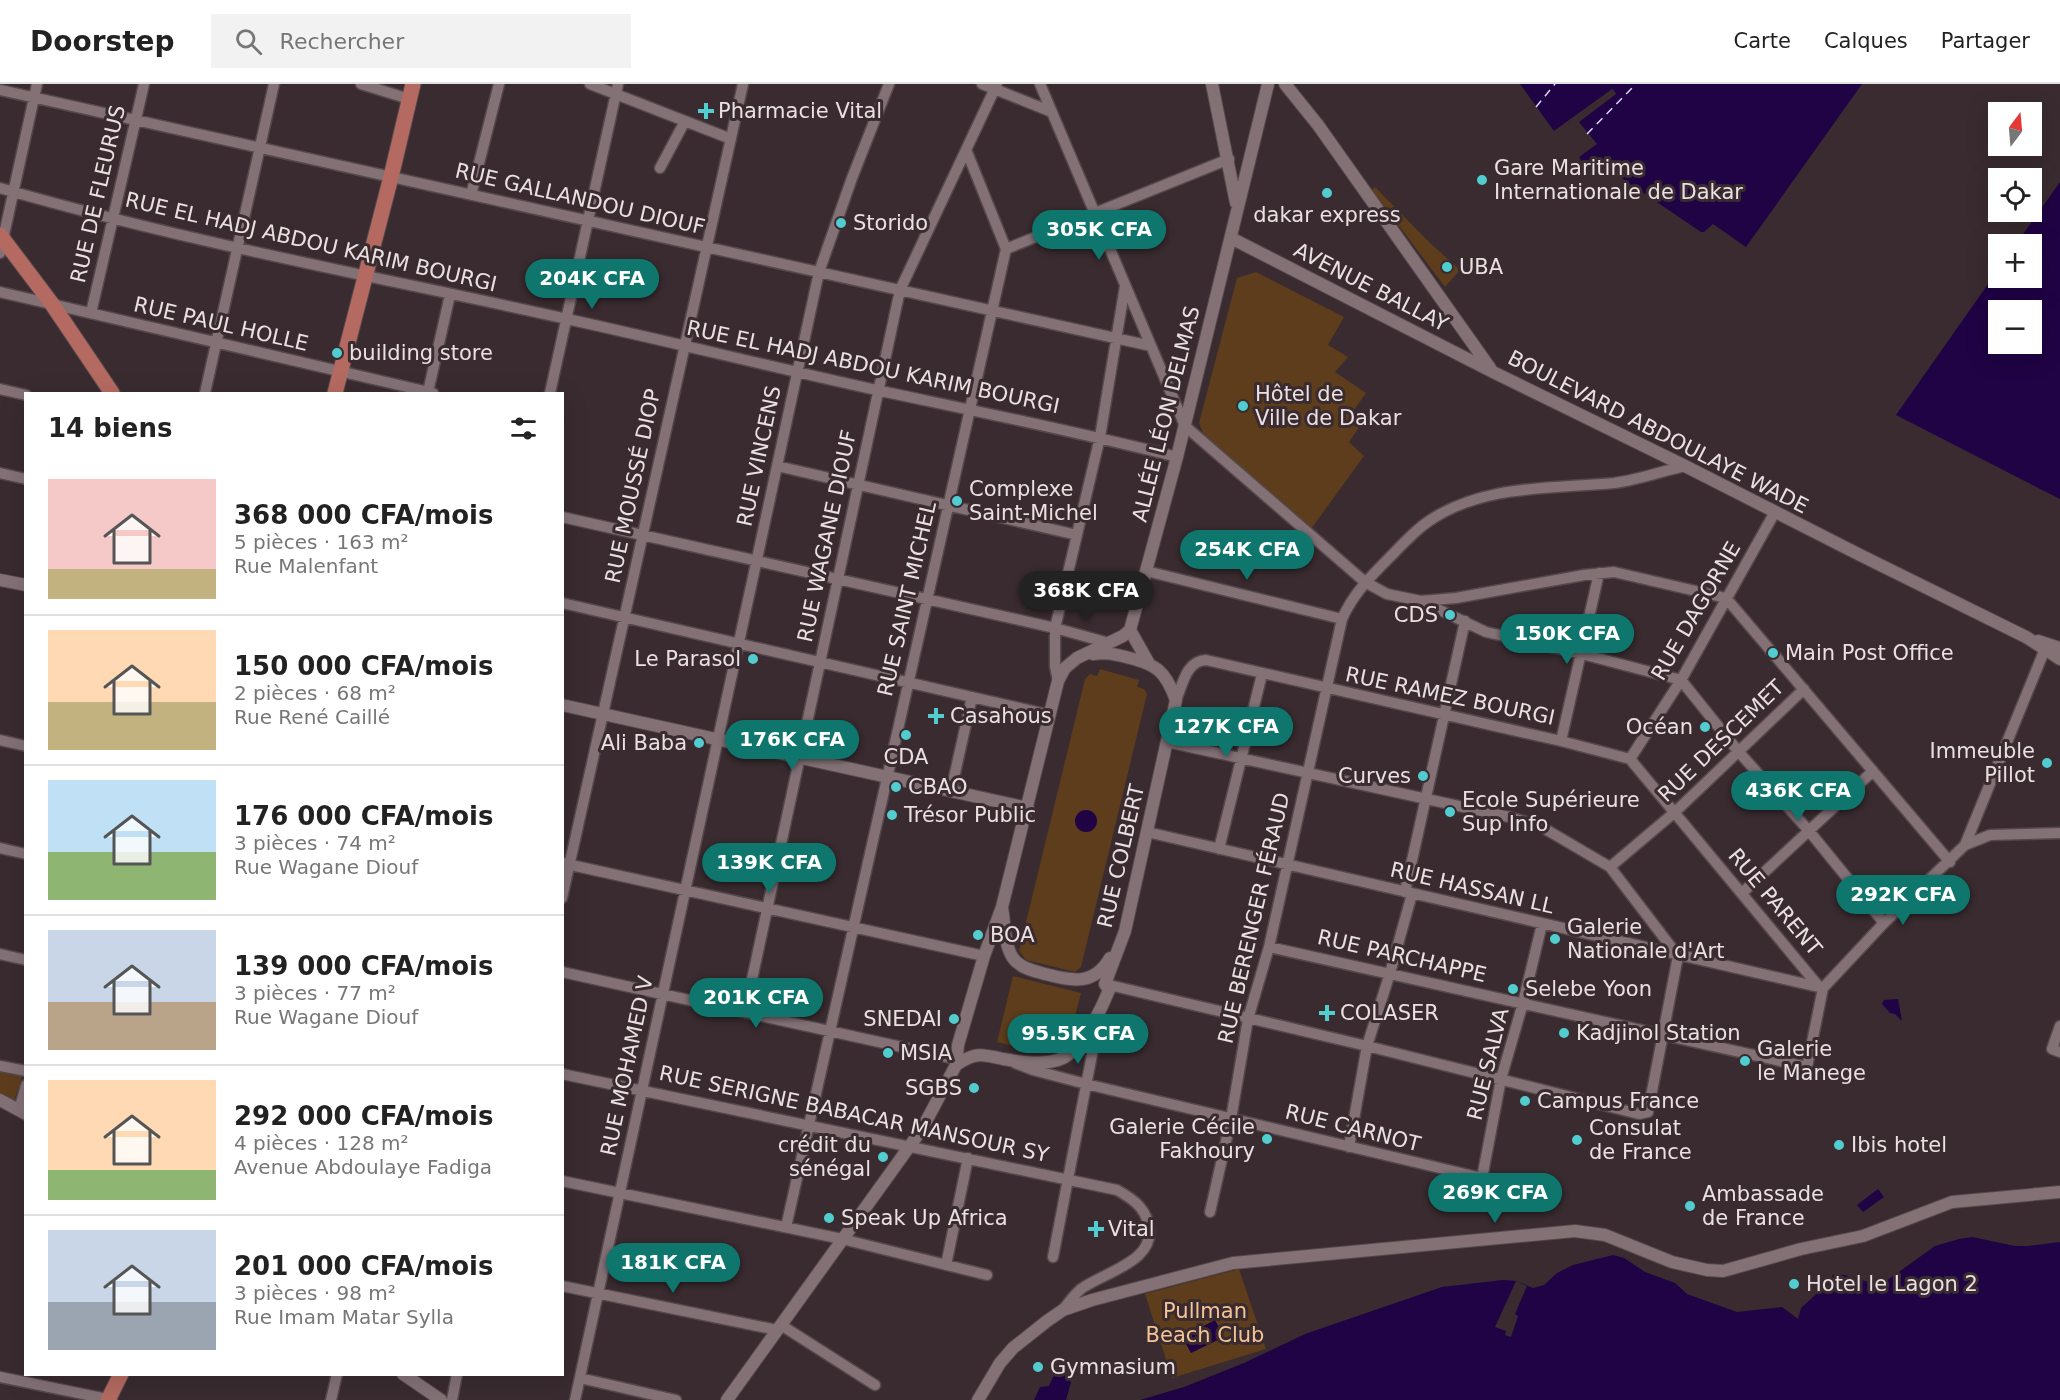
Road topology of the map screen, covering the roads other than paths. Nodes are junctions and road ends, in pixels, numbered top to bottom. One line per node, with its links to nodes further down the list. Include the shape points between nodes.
1 (37, 84): 18 (street)
2 (144, 84): 20 (street, RUE DE FLEURUS)
3 (274, 84): 23 (street)
4 (362, 84): 17 (street)
5 (499, 84): 30 (street)
6 (590, 84): 15 (street)
7 (743, 84): 22 (street, RUE MOUSSÉ DIOP)
8 (889, 84): 40 (street, RUE VINCENS)
9 (982, 84): 14 (street)
10 (1040, 84): 19 (street)
11 (1212, 84): 25 (street)
12 (1268, 84): 31 (street, ALLÉE LÉON DELMAS)
13 (1285, 84): 56 (street, BOULEVARD ABDOULAYE WADE)
14 (996, 87): 19 (street); 24 (street, RUE WAGANE DIOUF)
15 (617, 89): 21 (street); 34 (street)
16 (0, 90): 18 (street, RUE GALLANDOU DIOUF)
17 (411, 91): 27 (main road)
18 (34, 97): 20 (street, RUE GALLANDOU DIOUF); 29 (street)
19 (1052, 112): 32 (street)
20 (135, 120): 23 (street, RUE GALLANDOU DIOUF); 33 (street, RUE DE FLEURUS)
21 (686, 121): 22 (street); 26 (street)
22 (731, 139): 37 (street, RUE MOUSSÉ DIOP)
23 (260, 148): 27 (street, RUE GALLANDOU DIOUF); 38 (street)
24 (967, 152): 39 (street); 43 (street, RUE WAGANE DIOUF)
25 (1228, 159): 31 (street); 32 (street)
26 (660, 168)
27 (391, 177): 30 (street, RUE GALLANDOU DIOUF); 41 (main road)
28 (0, 188): 29 (street, RUE EL HADJ ABDOU KARIM BOURGI)
29 (13, 191): 33 (street, RUE EL HADJ ABDOU KARIM BOURGI); 36 (street)
30 (471, 195): 34 (street, RUE GALLANDOU DIOUF)
31 (1237, 207): 35 (street, ALLÉE LÉON DELMAS)
32 (1094, 213): 39 (street); 42 (street)
33 (113, 217): 38 (street, RUE EL HADJ ABDOU KARIM BOURGI); 48 (street, RUE DE FLEURUS)
34 (588, 221): 37 (street, RUE GALLANDOU DIOUF); 49 (street)
35 (1231, 238): 56 (street, AVENUE BALLAY); 66 (street, ALLÉE LÉON DELMAS)
36 (1, 242): 46 (main road)
37 (706, 247): 40 (street, RUE GALLANDOU DIOUF); 52 (street, RUE MOUSSÉ DIOP)
38 (237, 248): 41 (street, RUE EL HADJ ABDOU KARIM BOURGI); 51 (street)
39 (1006, 249): 47 (street, RUE SAINT MICHEL)
40 (819, 272): 43 (street, RUE GALLANDOU DIOUF); 55 (street, RUE VINCENS)
41 (364, 277): 45 (street, RUE EL HADJ ABDOU KARIM BOURGI); 54 (main road)
42 (1125, 286): 50 (street); 53 (street)
43 (900, 290): 47 (street, RUE GALLANDOU DIOUF); 58 (street, RUE WAGANE DIOUF)
44 (0, 292): 46 (street, RUE PAUL HOLLE)
45 (450, 295): 49 (street, RUE EL HADJ ABDOU KARIM BOURGI); 62 (street)
46 (52, 304): 48 (street, RUE PAUL HOLLE); 59 (main road)
47 (992, 311): 50 (street, RUE GALLANDOU DIOUF); 65 (street, RUE SAINT MICHEL)
48 (91, 313): 51 (street, RUE PAUL HOLLE)
49 (566, 318): 52 (street, RUE EL HADJ ABDOU KARIM BOURGI); 63 (street)
50 (1116, 338): 53 (street, RUE GALLANDOU DIOUF); 67 (street)
51 (216, 342): 54 (street, RUE PAUL HOLLE); 60 (street)
52 (684, 345): 55 (street, RUE EL HADJ ABDOU KARIM BOURGI); 77 (street, RUE MOUSSÉ DIOP)
53 (1151, 346): 66 (street)
54 (341, 371): 61 (main road); 62 (street, RUE PAUL HOLLE)
55 (797, 372): 58 (street, RUE EL HADJ ABDOU KARIM BOURGI); 69 (street, RUE VINCENS)
56 (1493, 372): 70 (street, BOULEVARD ABDOULAYE WADE)
57 (0, 389): 64 (street)
58 (878, 390): 65 (street, RUE EL HADJ ABDOU KARIM BOURGI); 73 (street, RUE WAGANE DIOUF)
59 (111, 392)
60 (205, 392)
61 (335, 392)
62 (431, 392)
63 (550, 392)
64 (24, 395)
65 (970, 410): 67 (street, RUE EL HADJ ABDOU KARIM BOURGI); 74 (street, RUE SAINT MICHEL)
66 (1185, 426): 68 (street, ALLÉE LÉON DELMAS); 84 (street)
67 (1100, 437): 68 (street, RUE EL HADJ ABDOU KARIM BOURGI); 78 (street)
68 (1177, 457): 80 (street, ALLÉE LÉON DELMAS)
69 (777, 466): 73 (street); 79 (street, RUE VINCENS)
70 (1685, 466): 75 (street, BOULEVARD ABDOULAYE WADE); 84 (street, RUE BERENGER FÉRAUD, via 1618,482 1482,496 1429,521)
71 (0, 473): 72 (street)
72 (24, 479)
73 (858, 485): 74 (street); 82 (street, RUE WAGANE DIOUF)
74 (948, 506): 78 (street); 87 (street, RUE SAINT MICHEL)
75 (1774, 512): 86 (street, RUE DAGORNE); 97 (street, BOULEVARD ABDOULAYE WADE)
76 (564, 516): 77 (street)
77 (642, 535): 79 (street); 90 (street, RUE MOUSSÉ DIOP)
78 (1077, 535): 93 (street)
79 (756, 560): 82 (street); 95 (street, RUE VINCENS)
80 (1146, 571): 91 (street); 94 (street, ALLÉE LÉON DELMAS)
81 (1599, 573): 86 (street, via 1614,572); 88 (street); 99 (street)
82 (838, 579): 87 (street); 102 (street, RUE WAGANE DIOUF)
83 (0, 580): 85 (street)
84 (1365, 582): 88 (street, via 1387,594); 91 (street, RUE BERENGER FÉRAUD, via 1350,600)
85 (24, 585)
86 (1726, 598): 105 (street, RUE DAGORNE); 109 (street)
87 (927, 599): 93 (street); 107 (street, RUE SAINT MICHEL)
88 (1421, 601): 92 (street)
89 (564, 603): 90 (street)
90 (624, 617): 95 (street); 113 (street, RUE MOUSSÉ DIOP)
91 (1342, 619): 108 (street, RUE BERENGER FÉRAUD)
92 (1465, 621): 99 (street, via 1486,632); 115 (street)
93 (1055, 628): 96 (street); 106 (street)
94 (1130, 630): 96 (street); 103 (street)
95 (738, 643): 102 (street); 117 (street, RUE VINCENS)
96 (1109, 643): 100 (street)
97 (2046, 646): 98 (street, BOULEVARD ABDOULAYE WADE); 101 (street, BOULEVARD ABDOULAYE WADE); 135 (street)
98 (2060, 648)
99 (1582, 654): 105 (street); 118 (street)
100 (1086, 655): 103 (street, via 1110,653); 106 (street, via 1069,664)
101 (2060, 659)
102 (820, 662): 107 (street); 122 (street, RUE WAGANE DIOUF)
103 (1148, 662): 111 (street, via 1164,676)
104 (1262, 674): 108 (street, RUE RAMEZ BOURGI); 111 (street, RUE RAMEZ BOURGI, via 1206,660 1196,662 1190,666); 123 (street)
105 (1681, 680): 121 (street); 124 (street, RUE DAGORNE)
106 (1058, 681): 114 (street)
107 (908, 682): 110 (street); 127 (street, RUE SAINT MICHEL)
108 (1326, 689): 115 (street, RUE RAMEZ BOURGI); 126 (street, RUE BERENGER FÉRAUD)
109 (1804, 689): 121 (street, RUE DESCEMET); 125 (street)
110 (972, 697): 114 (street); 128 (street)
111 (1176, 700): 119 (street, RUE COLBERT)
112 (564, 705): 113 (street)
113 (603, 714): 117 (street); 140 (street, RUE MOUSSÉ DIOP)
114 (1050, 715): 130 (street)
115 (1444, 715): 118 (street, RUE RAMEZ BOURGI); 129 (street)
116 (0, 740): 120 (street)
117 (717, 740): 122 (street); 144 (street, RUE MOHAMED V)
118 (1561, 741): 124 (street, RUE RAMEZ BOURGI)
119 (1167, 742): 123 (street); 133 (street, RUE COLBERT)
120 (24, 746)
121 (1738, 751): 131 (street, RUE DESCEMET); 132 (street)
122 (800, 758): 127 (street); 148 (street, RUE WAGANE DIOUF)
123 (1240, 758): 126 (street); 137 (street)
124 (1630, 759): 131 (street, RUE PARENT)
125 (1874, 771): 132 (street); 139 (street)
126 (1307, 773): 129 (street); 141 (street, RUE BERENGER FÉRAUD)
127 (887, 777): 128 (street); 151 (street, RUE SAINT MICHEL)
128 (951, 791): 130 (street)
129 (1426, 799): 142 (street, via 1540,826); 145 (street)
130 (1028, 808): 147 (street)
131 (1675, 812): 142 (street, RUE DESCEMET); 146 (street, RUE PARENT)
132 (1809, 831): 146 (street); 149 (street)
133 (1147, 832): 137 (street, RUE HASSAN LL); 152 (street, RUE COLBERT)
134 (2060, 833): 135 (street, via 1990,835)
135 (1965, 845): 139 (street)
136 (0, 848): 138 (street)
137 (1219, 849): 141 (street, RUE HASSAN LL)
138 (24, 854)
139 (1950, 862): 149 (street)
140 (566, 863): 143 (street, RUE MOUSSÉ DIOP); 144 (street)
141 (1287, 865): 145 (street, RUE HASSAN LL); 153 (street, RUE BERENGER FÉRAUD)
142 (1610, 867): 156 (street)
143 (564, 880)
144 (685, 890): 148 (street); 162 (street, RUE MOHAMED V)
145 (1409, 893): 150 (street, RUE HASSAN LL); 159 (street)
146 (1742, 893): 161 (street, RUE PARENT)
147 (1002, 907): 152 (street, via 1012,958 1033,971 1066,979 1084,979 1102,970); 155 (street)
148 (767, 908): 151 (street); 165 (street, RUE WAGANE DIOUF)
149 (1884, 923): 161 (street)
150 (1542, 924): 156 (street, RUE HASSAN LL); 163 (street, RUE SALVA)
151 (853, 927): 155 (street); 168 (street, RUE SAINT MICHEL)
152 (1125, 930): 160 (street, RUE COLBERT)
153 (1269, 947): 159 (street, RUE PARCHAPPE); 166 (street, RUE BERENGER FÉRAUD)
154 (0, 954): 157 (street)
155 (984, 956): 173 (street)
156 (1678, 956): 161 (street, RUE HASSAN LL); 169 (street)
157 (24, 960)
158 (564, 972): 162 (street)
159 (1390, 974): 163 (street, RUE PARCHAPPE); 170 (street)
160 (1106, 984): 164 (street, RUE COLBERT, via 1109,990); 166 (street)
161 (1822, 988): 169 (street, RUE PARCHAPPE, via 1807,1067)
162 (662, 994): 165 (street); 179 (street, RUE MOHAMED V)
163 (1523, 1003): 169 (street, RUE PARCHAPPE); 177 (street, RUE SALVA)
164 (1100, 1011): 172 (street, via 1074,1048 1060,1060 1038,1063); 178 (street)
165 (745, 1012): 168 (street)
166 (1248, 1019): 170 (street); 182 (street, RUE BERENGER FÉRAUD)
167 (2060, 1026): 171 (street)
168 (830, 1031): 173 (street); 183 (street, RUE SAINT MICHEL)
169 (1662, 1035): 177 (street, via 1648,1112 1641,1114)
170 (1367, 1046): 177 (street); 185 (street)
171 (2056, 1050)
172 (1007, 1059): 173 (street, via 982,1054); 178 (street, RUE CARNOT)
173 (956, 1062): 184 (street)
174 (0, 1066): 175 (street)
175 (24, 1071)
176 (564, 1074): 179 (street, RUE SERIGNE BABACAR MANSOUR SY)
177 (1501, 1079): 187 (street, RUE SALVA)
178 (1086, 1084): 182 (street, RUE CARNOT); 188 (street)
179 (641, 1090): 183 (street, RUE SERIGNE BABACAR MANSOUR SY); 191 (street, RUE MOHAMED V)
180 (0, 1100): 181 (street)
181 (22, 1112)
182 (1231, 1119): 185 (street, RUE CARNOT); 192 (street, RUE BERENGER FÉRAUD)
183 (809, 1125): 184 (street, RUE SERIGNE BABACAR MANSOUR SY); 193 (street, RUE SAINT MICHEL)
184 (910, 1146): 186 (street, RUE SERIGNE BABACAR MANSOUR SY); 194 (street)
185 (1349, 1146): 187 (street, RUE CARNOT)
186 (968, 1158): 188 (street, RUE SERIGNE BABACAR MANSOUR SY); 196 (street)
187 (1482, 1178)
188 (1068, 1179): 195 (street); 200 (street, RUE SERIGNE BABACAR MANSOUR SY, via 1117,1190 1131,1198 1146,1216 1149,1236 1147,1245 1134,1260 1083,1287)
189 (564, 1181): 191 (street)
190 (2060, 1192): 200 (street, via 1952,1202 1863,1236 1723,1271 1672,1262 1605,1235 1575,1231 1233,1263)
191 (619, 1193): 193 (street); 199 (street, RUE MOHAMED V)
192 (1210, 1212)
193 (786, 1227): 194 (street)
194 (842, 1239): 196 (street); 201 (street)
195 (1053, 1257)
196 (946, 1265): 197 (street)
197 (987, 1275)
198 (564, 1286): 199 (street)
199 (598, 1293): 201 (street); 207 (street, RUE MOHAMED V)
200 (1063, 1310): 216 (street, via 1013,1348)
201 (779, 1328): 208 (street); 215 (street)
202 (120, 1376): 209 (main road)
203 (337, 1376): 210 (street)
204 (406, 1376): 211 (street)
205 (458, 1376): 212 (street)
206 (0, 1377): 209 (street)
207 (579, 1378): 213 (street, RUE MOHAMED V); 214 (street)
208 (875, 1384)
209 (109, 1400)
210 (331, 1400)
211 (441, 1400)
212 (452, 1400)
213 (575, 1400)
214 (676, 1400)
215 (727, 1400)
216 (978, 1400)

